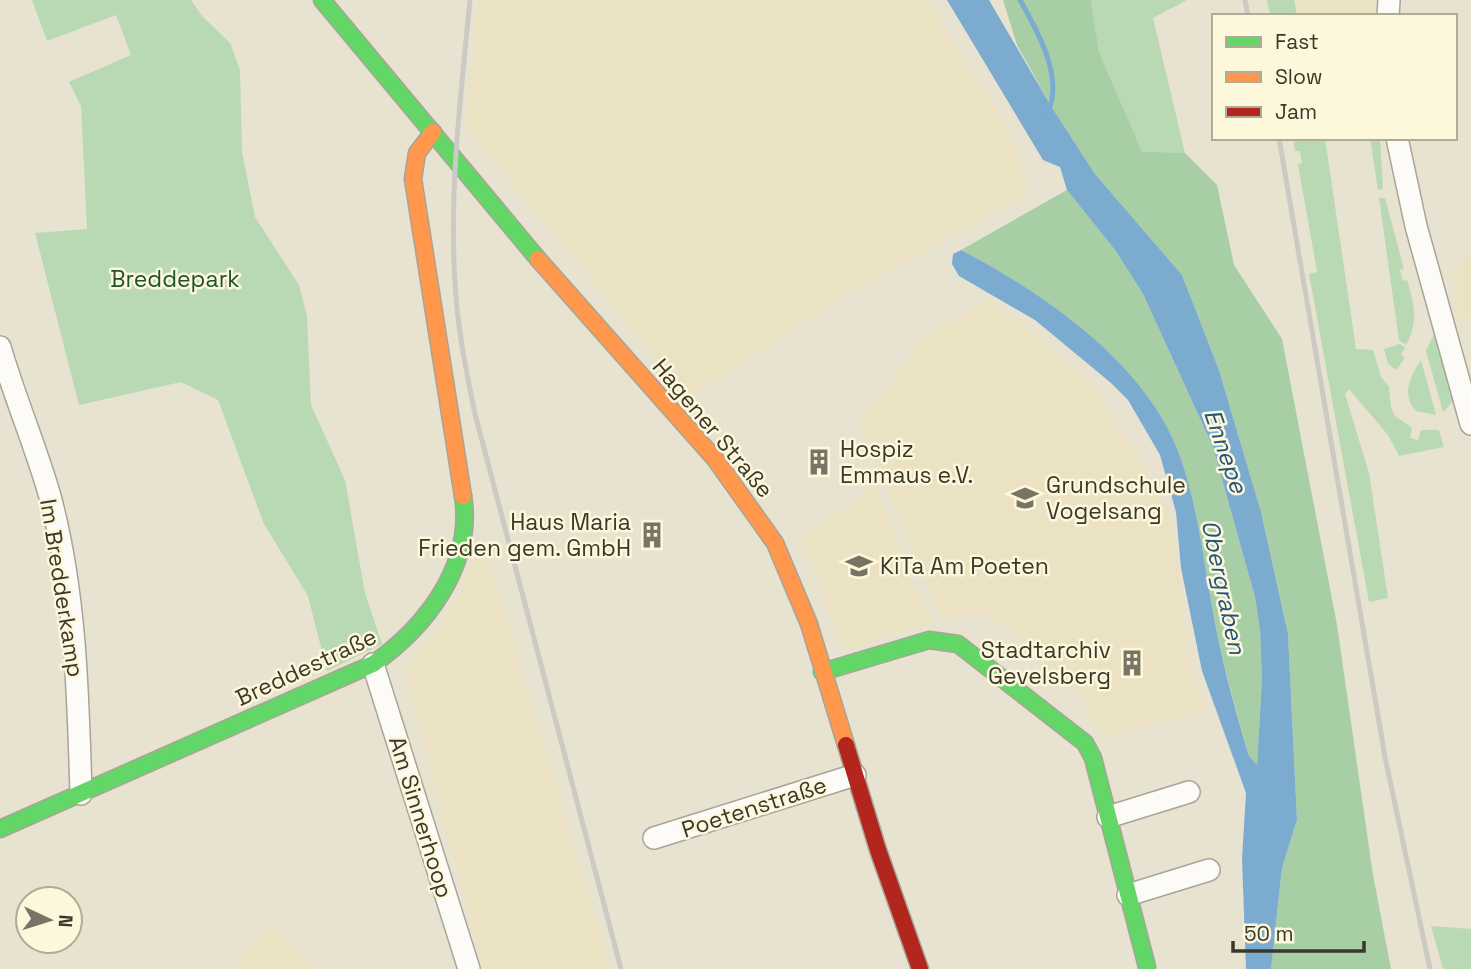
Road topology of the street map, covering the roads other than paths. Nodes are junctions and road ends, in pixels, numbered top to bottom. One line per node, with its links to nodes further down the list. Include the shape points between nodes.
1 (323, 0): 2 (street, Hagener Straße)
2 (433, 132): 6 (street, Breddestraße, via 420,144 413,161 413,179 465,530 458,561 433,607 401,646); 7 (street, Hagener Straße, via 741,492 775,543 797,591)
3 (1397, 140): 5 (street, via 1413,215)
4 (0, 347): 10 (street, Im Bredderkamp, via 50,500 61,552 76,643)
5 (1470, 415)
6 (373, 664): 10 (street, Breddestraße); 17 (street, Am Sinnerhoop)
7 (822, 672): 8 (street, Hagener Straße); 11 (street, via 929,640 958,644 1085,743)
8 (855, 775): 13 (street, Poetenstraße); 18 (street, Hagener Straße)
9 (1189, 792): 11 (street)
10 (80, 794): 12 (street, Breddestraße)
11 (1108, 817): 15 (street)
12 (0, 829)
13 (654, 838)
14 (1209, 870): 15 (street)
15 (1128, 895): 16 (street)
16 (1147, 967)
17 (469, 969)
18 (920, 969)

